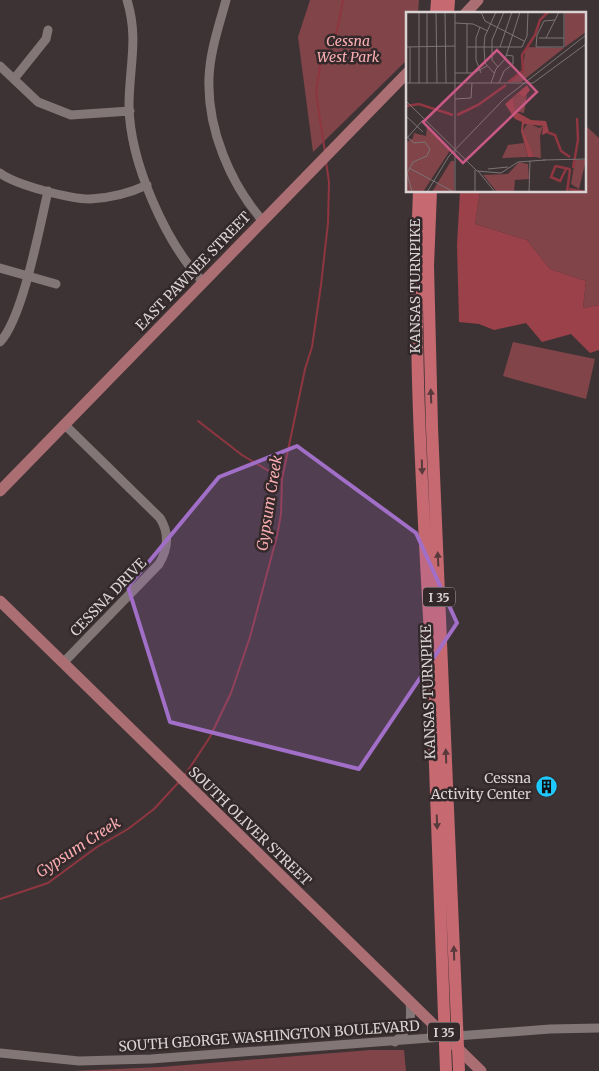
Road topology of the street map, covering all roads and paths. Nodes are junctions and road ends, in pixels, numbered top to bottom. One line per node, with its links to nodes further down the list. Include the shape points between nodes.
1 (127, 0): 9 (street, via 135,32)
2 (226, 0): 15 (street, via 211,60 210,97 216,128 234,181)
3 (478, 0): 4 (main road)
4 (467, 12)
5 (48, 30): 8 (street, via 46,39)
6 (0, 66): 8 (street)
7 (406, 74): 15 (main road, EAST PAWNEE STREET)
8 (14, 79): 9 (street, via 38,102 71,115)
9 (130, 111): 11 (street, via 133,136)
10 (0, 173): 12 (street)
11 (147, 185): 12 (street, via 116,196 89,199); 18 (street, via 171,240)
12 (48, 191): 17 (street)
13 (419, 192): 30 (highway, KANSAS TURNPIKE / I 35, one-way to 30, via 417,302 421,452)
14 (431, 192): 31 (highway, KANSAS TURNPIKE / I 35, one-way to 14, via 431,400 428,266)
15 (263, 221): 18 (main road, EAST PAWNEE STREET)
16 (0, 268): 17 (street)
17 (28, 276): 19 (street); 20 (street)
18 (203, 282): 21 (main road, EAST PAWNEE STREET)
19 (56, 284)
20 (0, 342)
21 (64, 425): 22 (main road, EAST PAWNEE STREET); 24 (street, CESSNA DRIVE, via 160,518 165,526 166,553)
22 (0, 491)
23 (0, 601): 24 (main road, SOUTH OLIVER STREET)
24 (63, 663): 25 (main road, SOUTH OLIVER STREET)
25 (410, 1002): 27 (main road, SOUTH OLIVER STREET); 28 (street, via 411,1022)
26 (599, 1028): 27 (street, SOUTH GEORGE WASHINGTON BOULEVARD)
27 (446, 1037): 28 (street, SOUTH GEORGE WASHINGTON BOULEVARD); 32 (main road, SOUTH OLIVER STREET)
28 (395, 1042): 29 (street, SOUTH GEORGE WASHINGTON BOULEVARD, via 79,1061)
29 (0, 1053)
30 (446, 1071)
31 (459, 1071)
32 (481, 1071)

